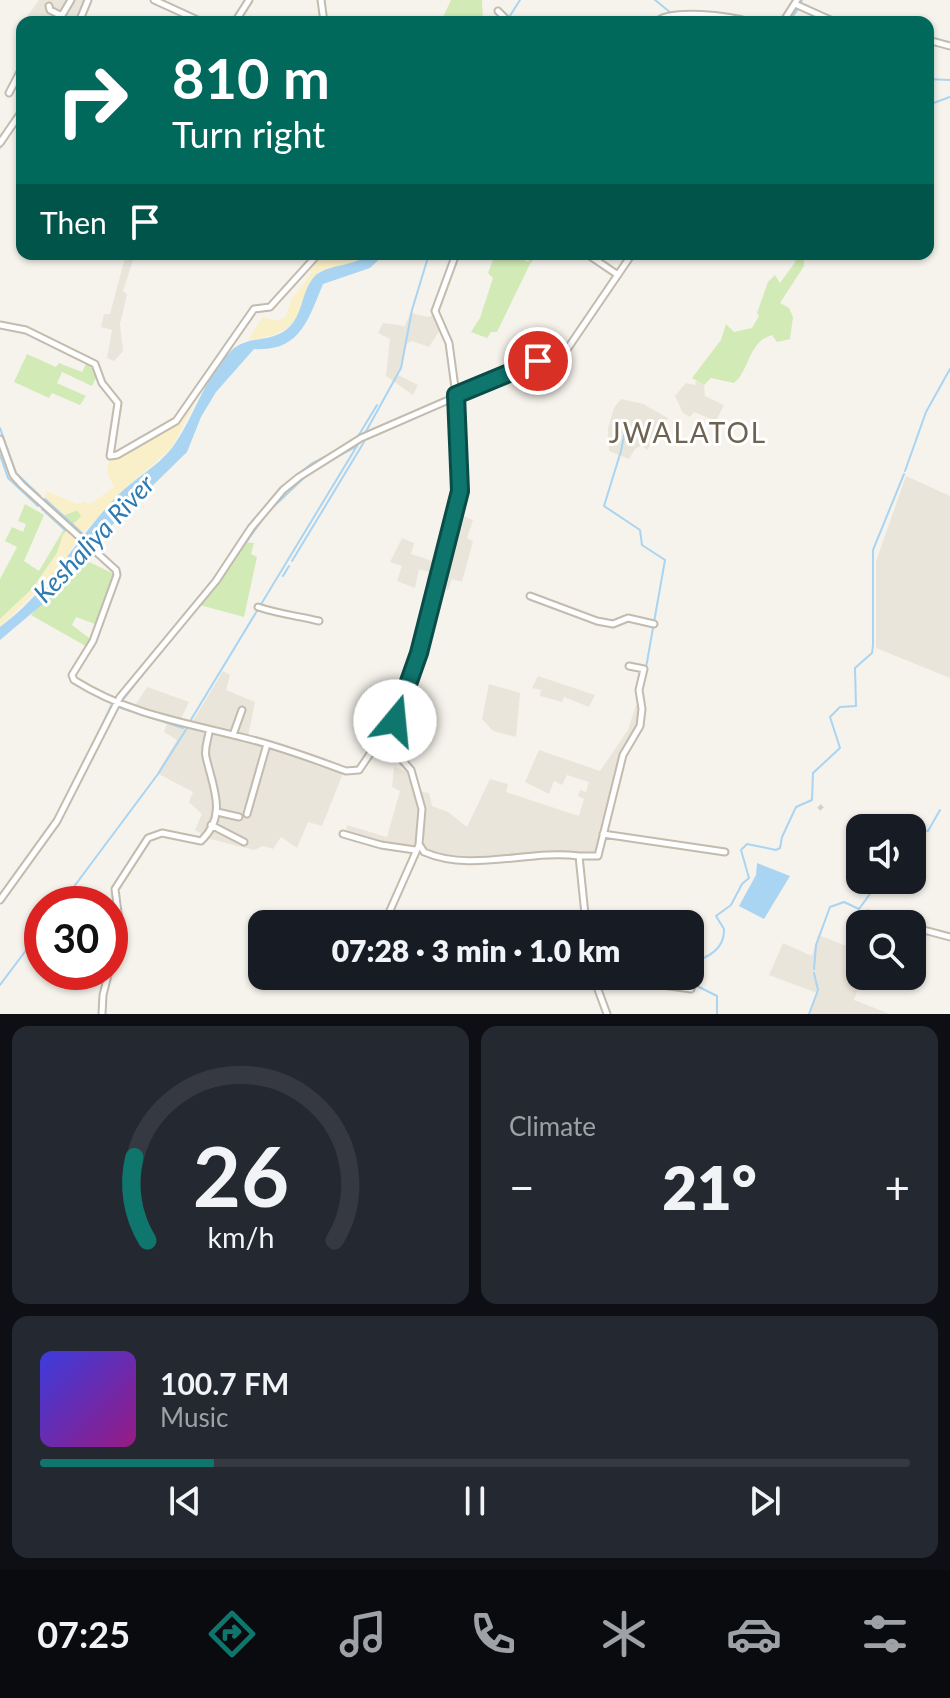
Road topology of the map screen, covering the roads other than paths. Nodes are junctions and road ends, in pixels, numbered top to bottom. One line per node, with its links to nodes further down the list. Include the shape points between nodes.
1 (154, 0): 6 (street)
2 (796, 2): 10 (street)
3 (49, 6): 5 (street)
4 (498, 11): 7 (street)
5 (57, 16)
6 (189, 16)
7 (504, 16)
8 (665, 16): 9 (street)
9 (724, 16)
10 (823, 16)
11 (16, 80): 12 (street)
12 (9, 93)
13 (16, 120): 14 (street)
14 (0, 143)
15 (313, 260): 20 (street, via 270,307 254,309 176,421 117,455 110,456 118,403 95,364 26,330)
16 (454, 260): 21 (street, via 435,311 449,343)
17 (596, 260): 19 (street)
18 (628, 260): 19 (street)
19 (618, 275): 21 (street, via 568,348)
20 (0, 325)
21 (456, 395): 28 (street, via 358,440 283,490); 33 (street, via 460,491 419,653 395,721)
22 (0, 439): 28 (street, via 13,475 116,570 93,641 72,675)
23 (530, 596): 26 (street, via 597,621 613,624 628,618)
24 (260, 608): 25 (street)
25 (319, 621)
26 (654, 624)
27 (629, 666): 39 (street, via 644,669 640,726 623,755)
28 (116, 704): 30 (street); 44 (street, via 65,808)
29 (242, 710): 31 (street)
30 (209, 732): 31 (street); 34 (street, via 206,758)
31 (233, 735): 32 (street)
32 (267, 744): 33 (street, via 356,772 372,751); 35 (street)
33 (392, 752): 41 (street, via 411,770 422,809)
34 (217, 812): 36 (street); 37 (street)
35 (247, 814)
36 (239, 817)
37 (211, 825): 40 (street); 50 (street, via 201,841 162,833 148,838 115,889 120,928)
38 (343, 834): 41 (street)
39 (603, 834): 42 (street); 43 (street, via 598,856)
40 (244, 842)
41 (416, 850): 43 (street, via 483,860); 45 (street)
42 (725, 852)
43 (579, 856): 46 (street)
44 (0, 900)
45 (390, 910)
46 (585, 910)
47 (926, 931): 48 (street)
48 (950, 937)
49 (598, 990): 51 (street)
50 (102, 1014)
51 (607, 1014)

